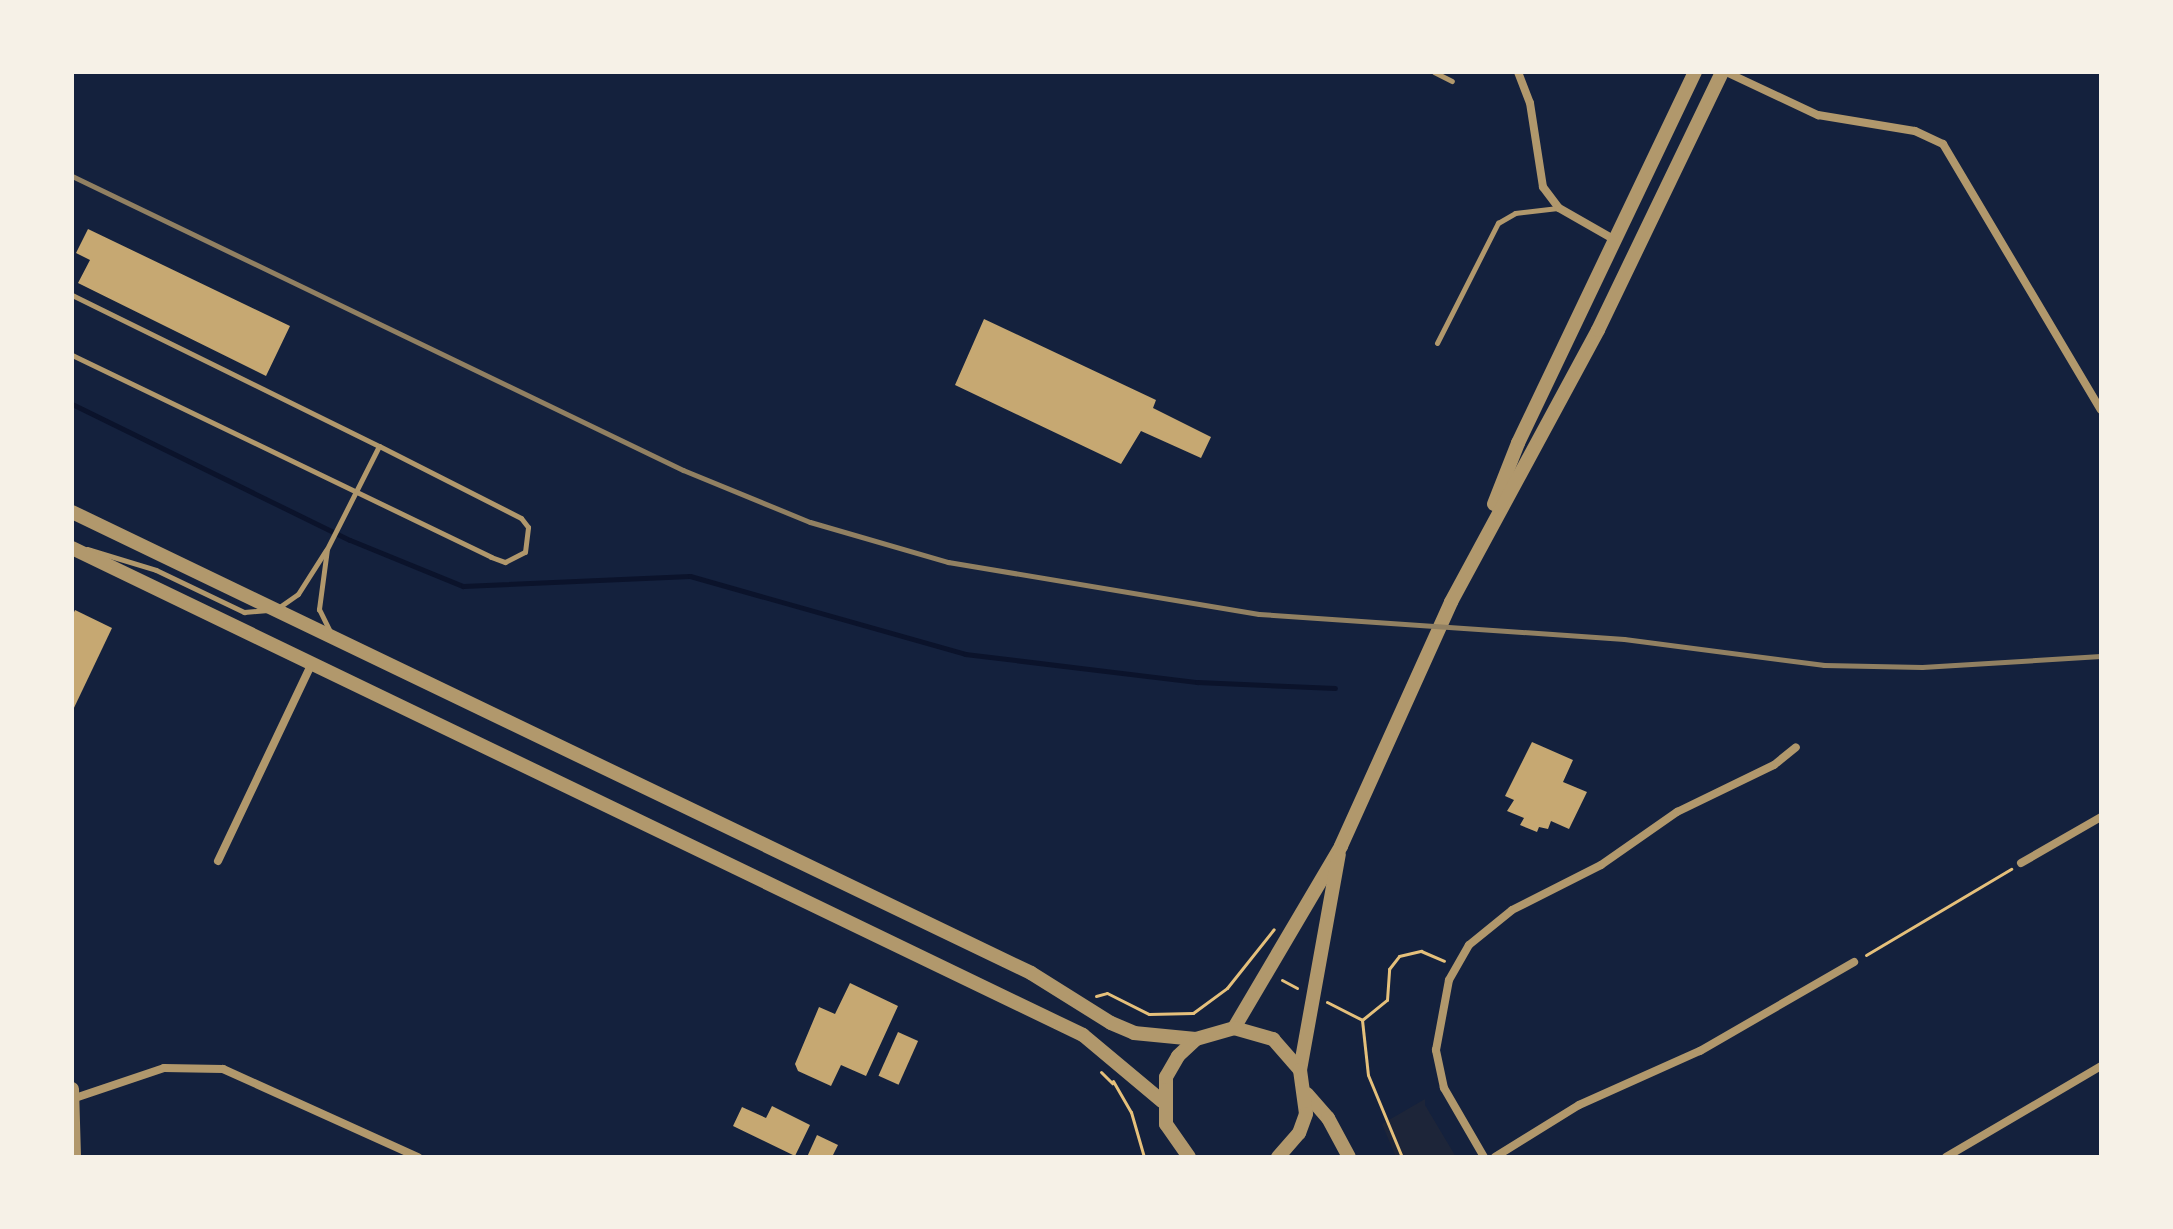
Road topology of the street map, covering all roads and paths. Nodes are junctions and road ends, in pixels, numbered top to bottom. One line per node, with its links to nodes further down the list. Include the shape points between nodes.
1 (1434, 72): 5 (lane)
2 (1518, 72): 6 (street, via 1530,103 1543,187)
3 (1695, 72): 7 (street)
4 (1724, 72): 8 (street); 12 (street, via 1818,115 1915,131 1943,144)
5 (1452, 81)
6 (1559, 208): 7 (street); 10 (lane, via 1524,210 1498,223)
7 (1615, 240): 8 (street); 16 (street, via 1518,443)
8 (1636, 250): 16 (street, via 1586,354)
9 (72, 295): 13 (lane)
10 (1437, 343)
11 (72, 355): 14 (lane)
12 (2101, 410)
13 (379, 446): 14 (lane); 14 (lane, via 521,518 528,527 525,552 505,562 491,557)
14 (355, 490): 18 (lane)
15 (72, 512): 19 (street)
16 (1479, 546): 24 (street)
17 (72, 547): 19 (lane, via 156,570 244,612); 21 (street)
18 (328, 547): 19 (lane, via 298,594); 20 (lane, via 319,609)
19 (274, 609): 20 (street)
20 (335, 639): 33 (street, via 970,943)
21 (311, 665): 25 (street); 44 (street, via 1083,1035)
22 (1796, 747): 29 (street, via 1774,765 1677,812 1601,865 1488,924)
23 (2101, 817): 26 (street)
24 (1341, 846): 35 (street); 38 (street)
25 (218, 861)
26 (2021, 863): 27 (path)
27 (1854, 962): 54 (street, via 1700,1051 1579,1105)
28 (1248, 964): 33 (path, via 1203,1008 1183,1015 1147,1013 1107,993)
29 (1455, 965): 34 (path, via 1421,951 1405,952 1389,969 1387,1000); 53 (street, via 1437,1028 1438,1074)
30 (1281, 980): 31 (path)
31 (1297, 988)
32 (1320, 998): 34 (path)
33 (1077, 1000): 36 (street, via 1134,1033)
34 (1362, 1020): 52 (path, via 1368,1075)
35 (1234, 1028): 36 (street); 38 (street, via 1273,1039)
36 (1196, 1039): 44 (street, via 1166,1077)
37 (2101, 1066): 55 (street)
38 (1300, 1070): 43 (street)
39 (1102, 1075): 41 (path)
40 (1116, 1077): 41 (path)
41 (1112, 1083): 48 (path, via 1131,1112)
42 (73, 1094): 46 (street); 47 (street, via 164,1068 223,1069)
43 (1307, 1094): 50 (street, via 1299,1133); 51 (street, via 1328,1118)
44 (1162, 1101): 45 (street)
45 (1174, 1151): 49 (street)
46 (74, 1157)
47 (418, 1157)
48 (1144, 1157)
49 (1189, 1157)
50 (1278, 1157)
51 (1349, 1157)
52 (1402, 1157)
53 (1484, 1157)
54 (1495, 1157)
55 (1946, 1157)

